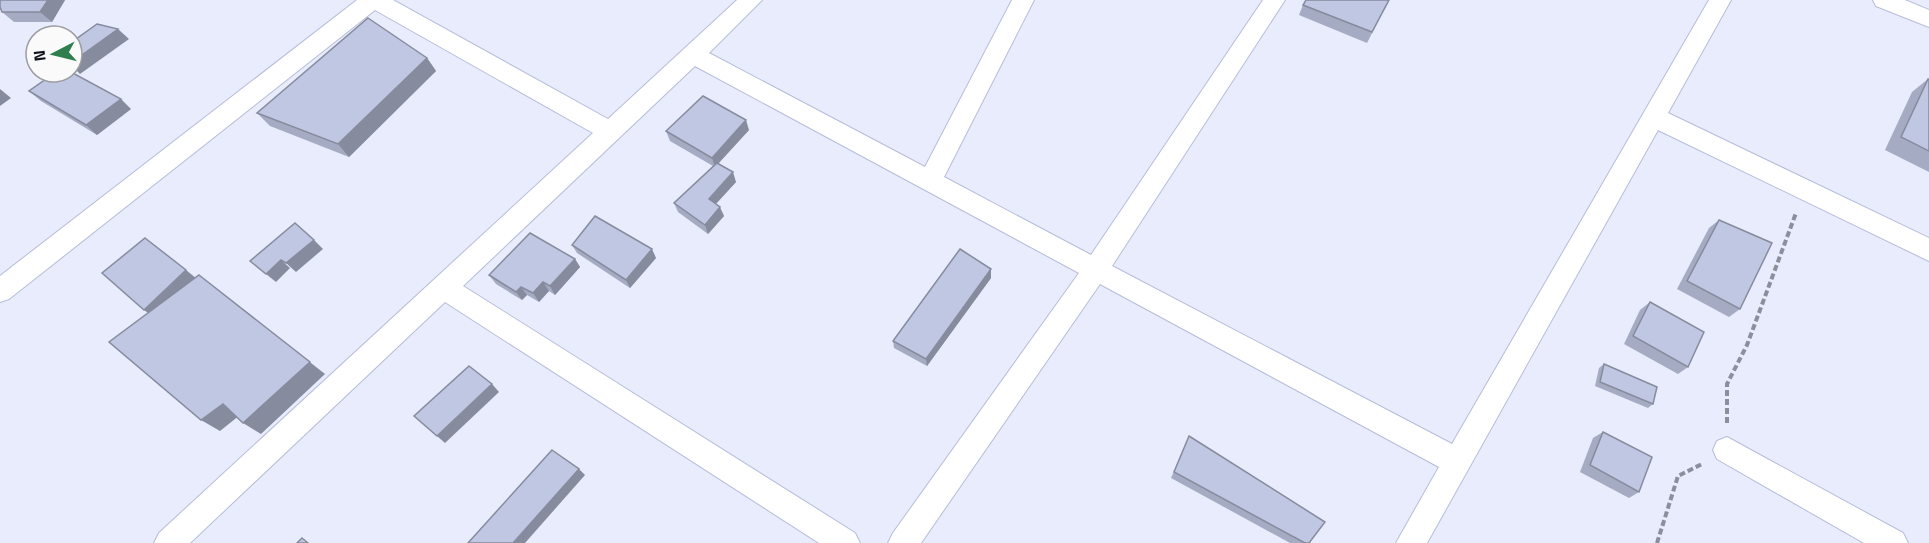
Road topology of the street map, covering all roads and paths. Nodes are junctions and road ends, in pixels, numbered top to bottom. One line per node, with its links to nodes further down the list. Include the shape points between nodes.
1 (374, 0): 10 (street); 16 (street)
2 (751, 0): 8 (street)
3 (1023, 0): 11 (street)
4 (1274, 0): 14 (street)
5 (1720, 0): 9 (street)
6 (1884, 0): 7 (street)
7 (1929, 19)
8 (692, 54): 10 (street); 11 (street)
9 (1654, 117): 12 (street); 18 (street)
10 (609, 131): 15 (street)
11 (930, 181): 14 (street)
12 (1804, 190): 13 (street); 17 (path, via 1747,345 1727,384)
13 (1929, 250)
14 (1096, 269): 18 (street); 21 (street, via 966,459)
15 (443, 286): 19 (street); 20 (street)
16 (0, 291)
17 (1727, 450): 23 (path, via 1677,476); 24 (street)
18 (1457, 462): 22 (street)
19 (168, 543)
20 (845, 543)
21 (903, 543)
22 (1411, 543)
23 (1657, 543)
24 (1893, 543)

